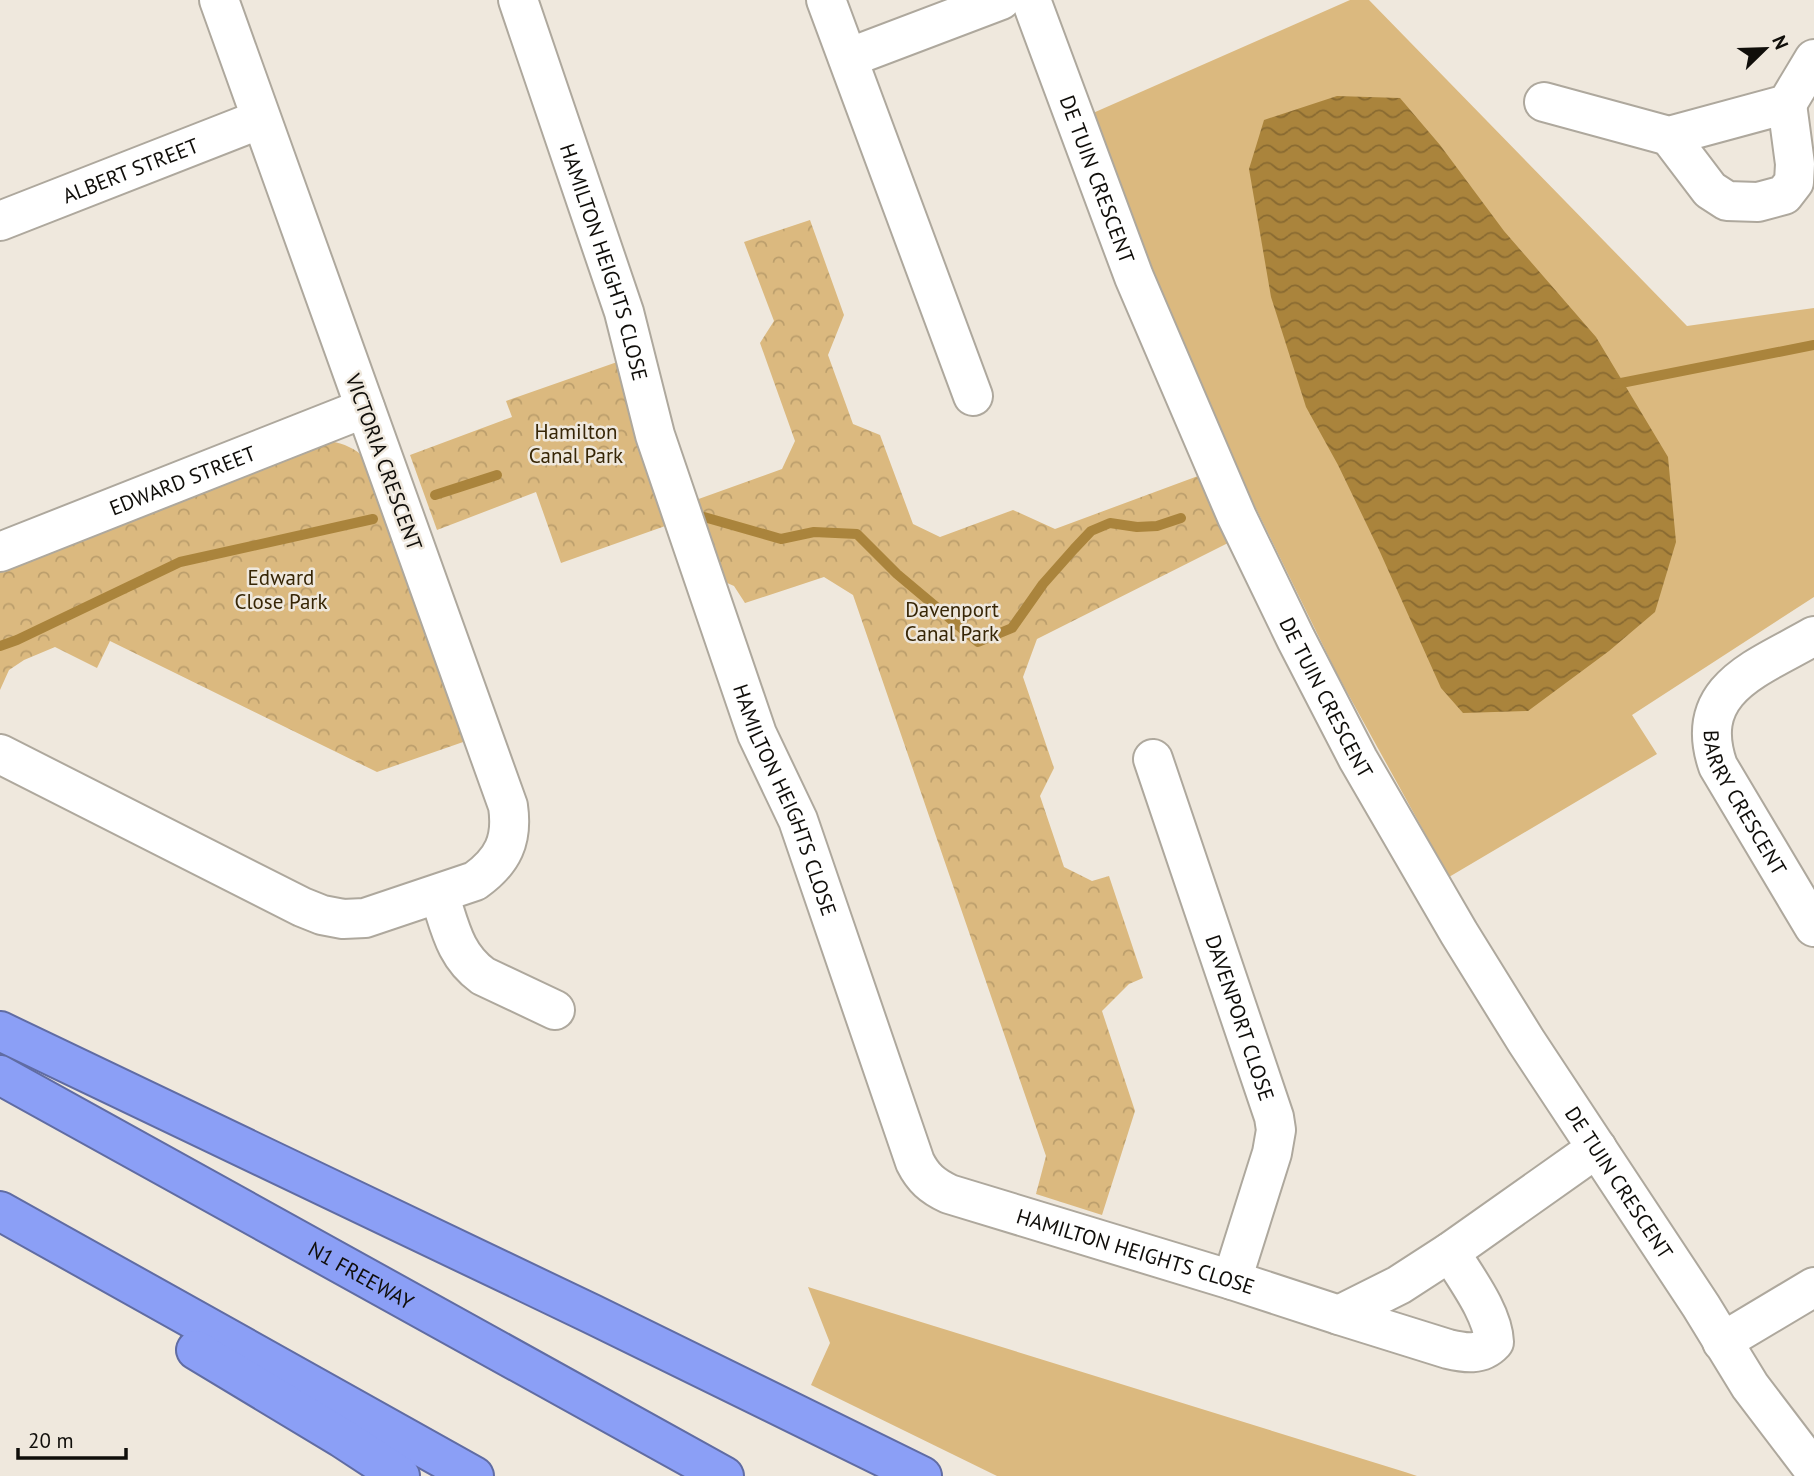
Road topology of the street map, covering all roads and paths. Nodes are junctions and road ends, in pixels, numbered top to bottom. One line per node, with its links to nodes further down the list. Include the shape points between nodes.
1 (219, 0): 10 (street, VICTORIA CRESCENT)
2 (518, 0): 28 (street, HAMILTON HEIGHTS CLOSE, via 624,312 655,435 757,734 798,820 920,1172 949,1194)
3 (826, 0): 6 (street)
4 (1001, 0): 6 (street)
5 (1031, 0): 24 (street, DE TUIN CRESCENT, via 1134,276 1237,517 1296,639 1427,879)
6 (848, 58): 13 (street)
7 (1814, 59): 9 (street)
8 (1544, 102): 11 (street)
9 (1787, 104): 11 (street); 11 (street, via 1794,182 1783,195 1758,202 1727,201 1710,190)
10 (261, 119): 12 (street, ALBERT STREET); 14 (street, VICTORIA CRESCENT)
11 (1669, 136)
12 (0, 220)
13 (973, 396)
14 (365, 408): 15 (street, EDWARD STREET); 19 (street, VICTORIA CRESCENT, via 508,806 509,833 498,860 475,880)
15 (0, 552)
16 (1814, 636): 20 (street, BARRY CRESCENT, via 1729,688 1711,733 1718,766)
17 (0, 754): 19 (street, VICTORIA CRESCENT, via 322,915 365,918)
18 (1153, 759): 28 (street, DAVENPORT CLOSE, via 1276,1130)
19 (439, 894): 21 (street, via 465,961 483,976)
20 (1814, 927)
21 (555, 1010)
22 (0, 1031): 36 (highway)
23 (0, 1075): 35 (highway, N1 FREEWAY)
24 (1597, 1148): 27 (street); 31 (street, DE TUIN CRESCENT)
25 (0, 1212): 34 (highway)
26 (0, 1234): 33 (highway)
27 (1450, 1252): 30 (street, via 1399,1285); 30 (street, HAMILTON HEIGHTS CLOSE, via 1489,1316 1494,1342 1487,1349 1448,1349)
28 (1232, 1279): 30 (street, HAMILTON HEIGHTS CLOSE)
29 (1814, 1287): 31 (street)
30 (1339, 1315)
31 (1722, 1342): 32 (street, DE TUIN CRESCENT)
32 (1814, 1470)
33 (400, 1476)
34 (474, 1476)
35 (724, 1476)
36 (922, 1476)

